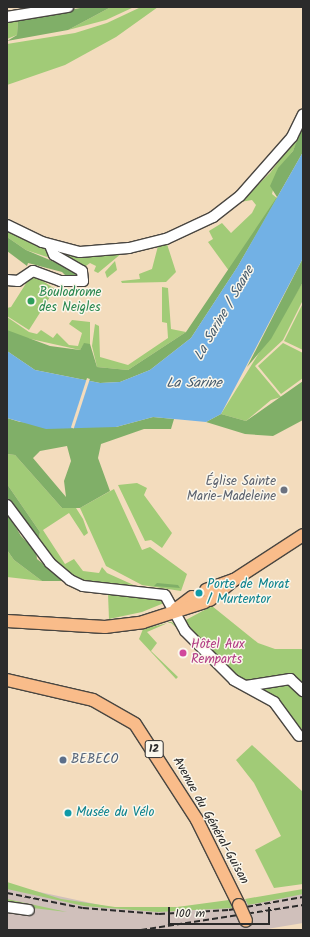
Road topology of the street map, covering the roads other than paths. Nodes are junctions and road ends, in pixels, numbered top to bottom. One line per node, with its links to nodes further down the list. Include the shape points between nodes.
1 (68, 7): 2 (street)
2 (7, 17)
3 (303, 114): 5 (street, via 292,137 260,178 213,217 182,233 138,247 80,252)
4 (7, 225): 5 (street)
5 (50, 245): 6 (street, via 54,255 82,271 83,281 60,281 33,271 18,281)
6 (7, 280)
7 (7, 505): 10 (street, via 50,563 70,580 83,586 165,595)
8 (303, 535): 10 (main road, via 207,597)
9 (192, 597): 10 (main road)
10 (173, 611): 11 (main road, via 143,622 105,627); 13 (street, via 185,632 234,680)
11 (7, 620)
12 (7, 680): 18 (main road, Avenue du Général-Guisan / 12, bridge, via 93,700 135,724 197,820)
13 (246, 686): 14 (street, via 290,679); 15 (street, via 274,702)
14 (303, 692)
15 (299, 736)
16 (7, 907): 17 (street)
17 (29, 910)
18 (248, 925)

